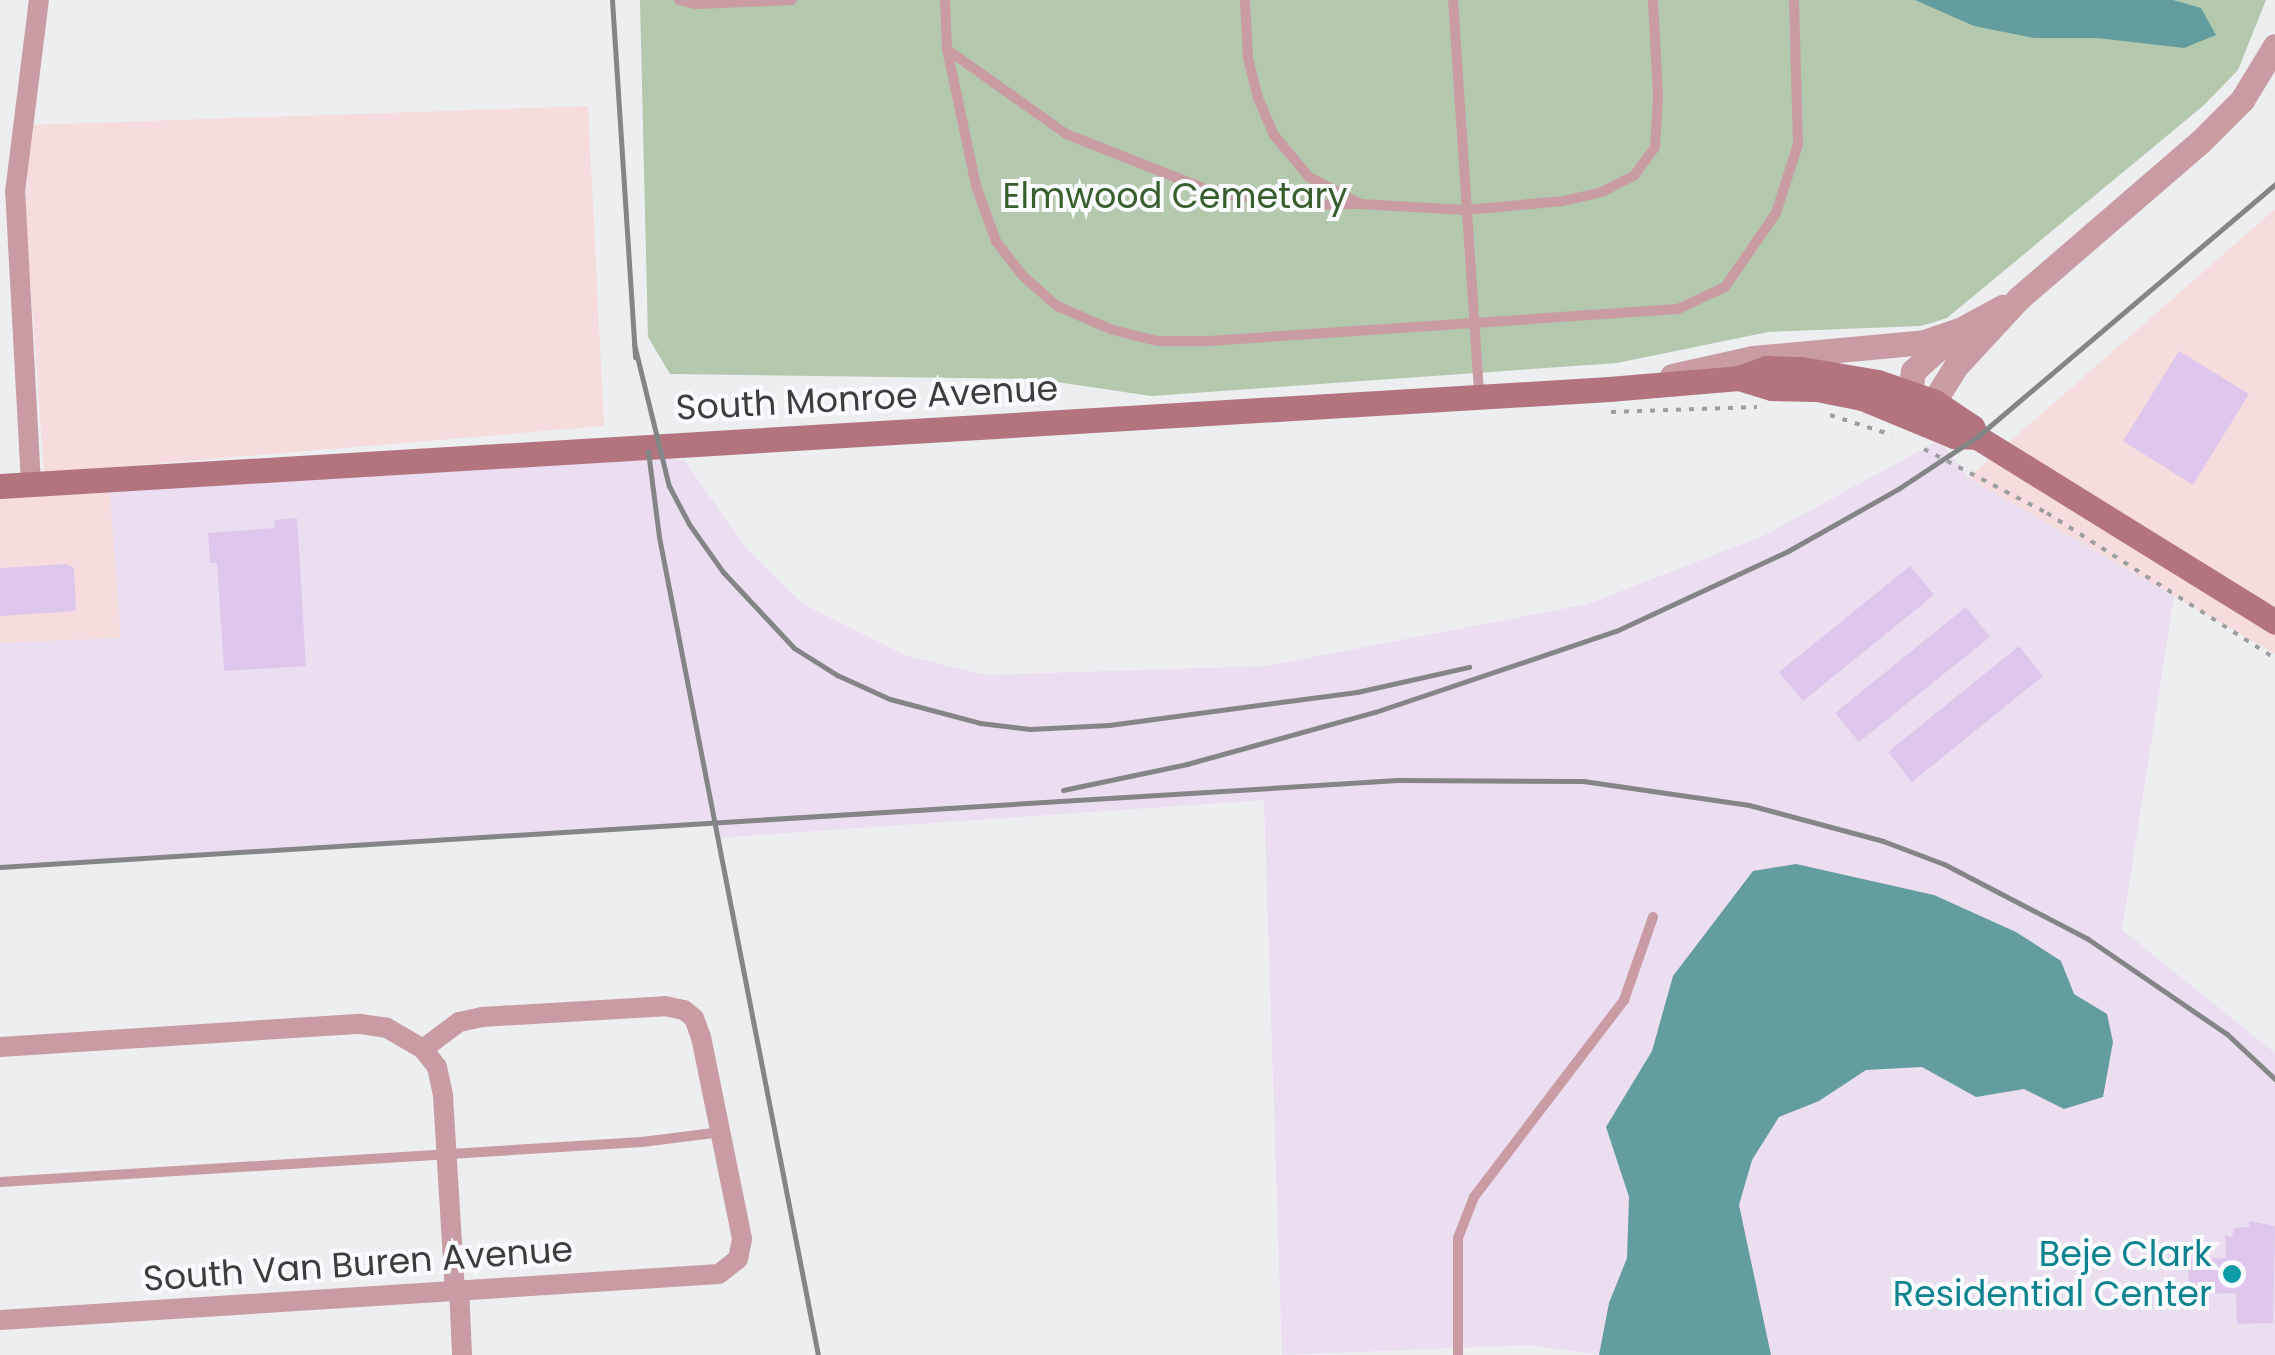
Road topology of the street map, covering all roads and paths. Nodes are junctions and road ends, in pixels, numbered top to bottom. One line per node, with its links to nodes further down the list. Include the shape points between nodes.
1 (39, 0): 21 (street, via 14,192)
2 (678, 0): 3 (lane)
3 (792, 0)
4 (945, 0): 10 (lane)
5 (1245, 0): 11 (lane, via 1248,58 1274,134 1309,177)
6 (1453, 0): 12 (lane)
7 (1653, 0): 12 (lane, via 1655,147 1634,176 1564,200)
8 (1794, 0): 14 (lane, via 1798,144 1776,213 1725,287 1678,309)
9 (2275, 46): 13 (street, via 2242,100 2201,141)
10 (947, 49): 11 (lane, via 1066,134 1202,188 1303,204); 14 (lane, via 976,186 996,241 1056,306 1157,341)
11 (1361, 204): 12 (lane)
12 (1465, 210): 14 (lane)
13 (2019, 298): 15 (street); 20 (street)
14 (1474, 323): 16 (lane)
15 (1962, 329): 17 (street, via 1924,342 1754,358); 20 (street, via 1913,371)
16 (1479, 397): 17 (main road, South Monroe Avenue); 21 (main road, South Monroe Avenue)
17 (1607, 401): 18 (path); 20 (main road, South Monroe Avenue, via 1768,368 1833,372)
18 (1769, 407)
19 (1821, 412): 20 (path)
20 (1914, 419): 23 (main road, South Monroe Avenue, via 1972,427 1977,437); 24 (path)
21 (30, 484): 22 (main road, South Monroe Avenue)
22 (0, 486)
23 (2275, 622)
24 (2275, 658)
25 (1652, 917): 34 (lane, via 1624,1000 1474,1197 1458,1238)
26 (0, 1046): 27 (street, via 360,1024 388,1028)
27 (423, 1049): 28 (street, via 459,1022 482,1017 684,1010 694,1018); 29 (street, via 437,1068)
28 (721, 1132): 29 (lane); 31 (street, South Van Buren Avenue, via 742,1238 738,1259 720,1274)
29 (447, 1152): 30 (lane); 31 (street)
30 (0, 1182)
31 (457, 1289): 32 (street, South Van Buren Avenue); 33 (street)
32 (0, 1320)
33 (462, 1355)
34 (1458, 1355)

